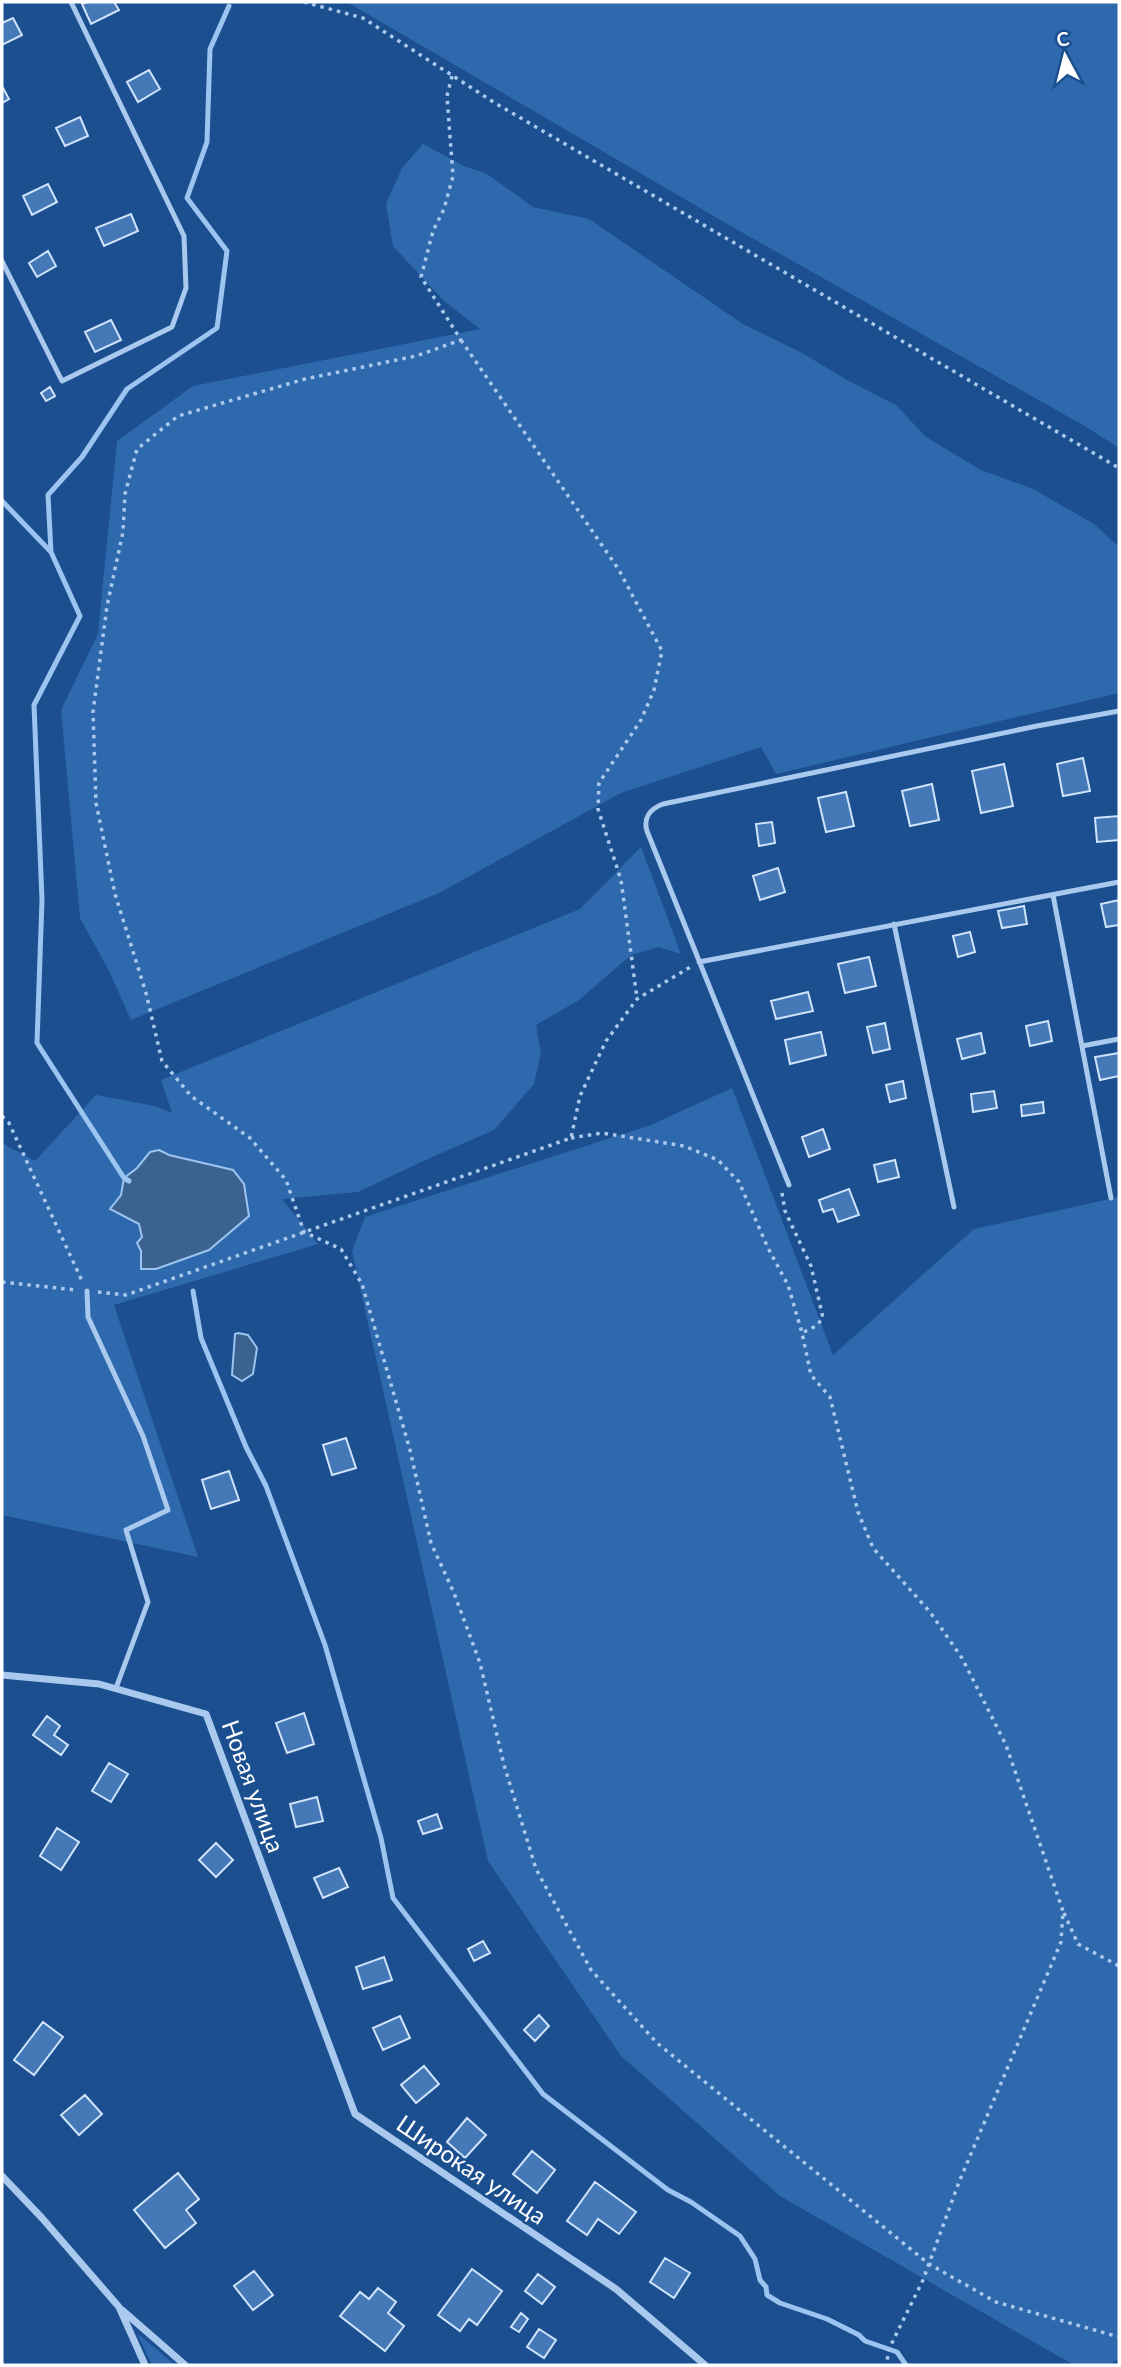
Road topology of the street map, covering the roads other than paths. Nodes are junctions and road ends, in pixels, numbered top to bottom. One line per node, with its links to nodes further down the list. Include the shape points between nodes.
1 (71, 2): 2 (lane, via 184,236 186,288 172,327 62,381)
2 (2, 261)
3 (1119, 711): 7 (lane, via 655,807 646,820 647,831)
4 (1119, 882): 5 (lane)
5 (1053, 895): 6 (lane); 9 (lane)
6 (894, 924): 7 (lane); 12 (lane)
7 (699, 962): 10 (lane)
8 (1119, 1039): 9 (lane)
9 (1082, 1046): 11 (lane)
10 (789, 1185)
11 (1111, 1198)
12 (954, 1207)
13 (86, 1291): 15 (lane, via 88,1317 143,1436 169,1510 126,1530 148,1602)
14 (2, 1675): 15 (street, Новая улица)
15 (116, 1688): 16 (street, Новая улица, via 206,1714)
16 (294, 1950): 21 (street, Широкая улица, via 355,2114 616,2289)
17 (2, 2176): 18 (street)
18 (119, 2307): 19 (street); 20 (street)
19 (145, 2365)
20 (185, 2365)
21 (705, 2365)

